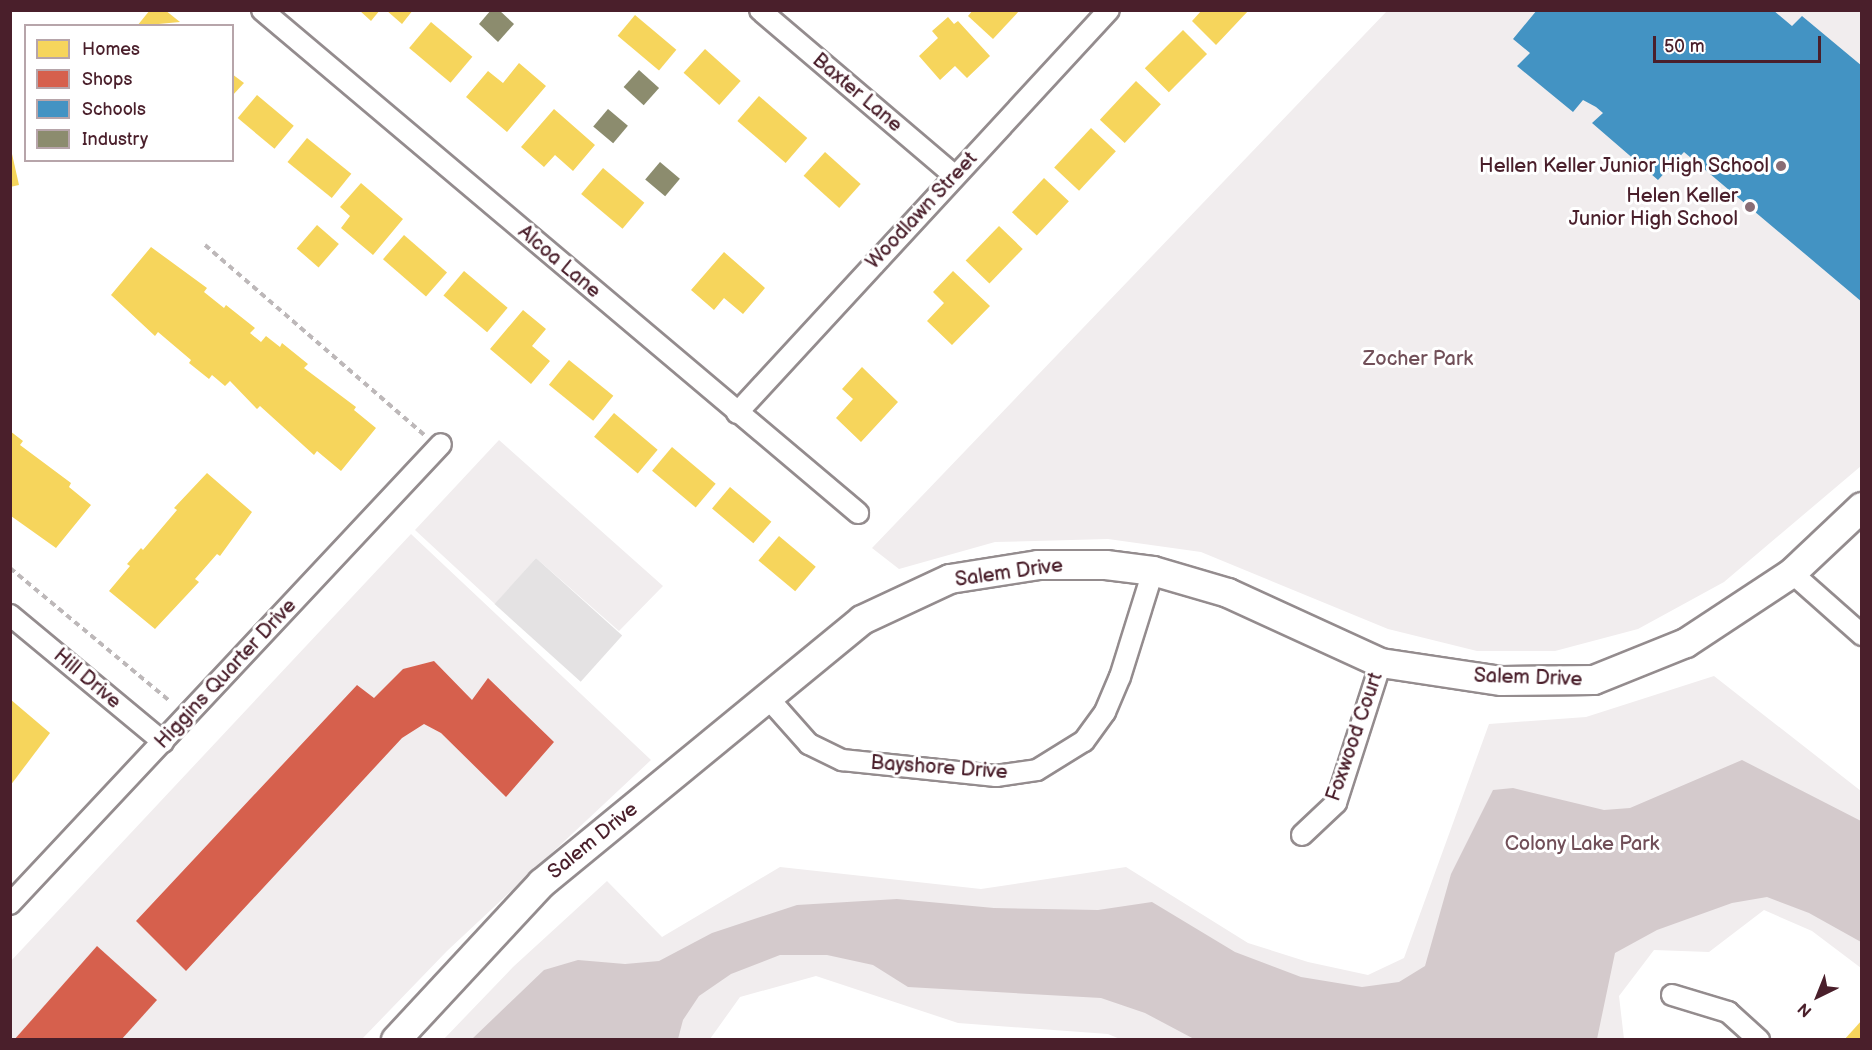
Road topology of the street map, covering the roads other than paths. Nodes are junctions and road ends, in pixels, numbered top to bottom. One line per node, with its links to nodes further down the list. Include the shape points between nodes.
1 (262, 10): 5 (street, Alcoa Lane)
2 (760, 10): 4 (street, Baxter Lane)
3 (1109, 10): 4 (street, Woodlawn Street)
4 (954, 175): 5 (street, Woodlawn Street)
5 (736, 413): 8 (street, Alcoa Lane)
6 (439, 446): 15 (street, Higgins Quarter Drive)
7 (1862, 507): 10 (street, Salem Drive)
8 (858, 513)
9 (1153, 572): 13 (street, Salem Drive, via 1228,593); 14 (street, Salem Drive, via 1106,565 1038,565 950,579 862,620); 14 (street, Bayshore Drive, via 1105,712 1084,741 1037,770 996,776 842,759 809,744)
10 (1792, 573): 12 (street); 13 (street, Salem Drive, via 1686,643 1594,680 1502,681)
11 (10, 615): 15 (street, Hill Drive)
12 (1862, 635)
13 (1381, 663): 16 (street, Foxwood Court, via 1336,803)
14 (768, 698): 19 (street, Salem Drive, via 542,883)
15 (163, 742): 17 (street, Higgins Quarter Drive)
16 (1302, 835)
17 (10, 904)
18 (1672, 995): 20 (street, via 1728,1012)
19 (396, 1040)
20 (1759, 1040)

